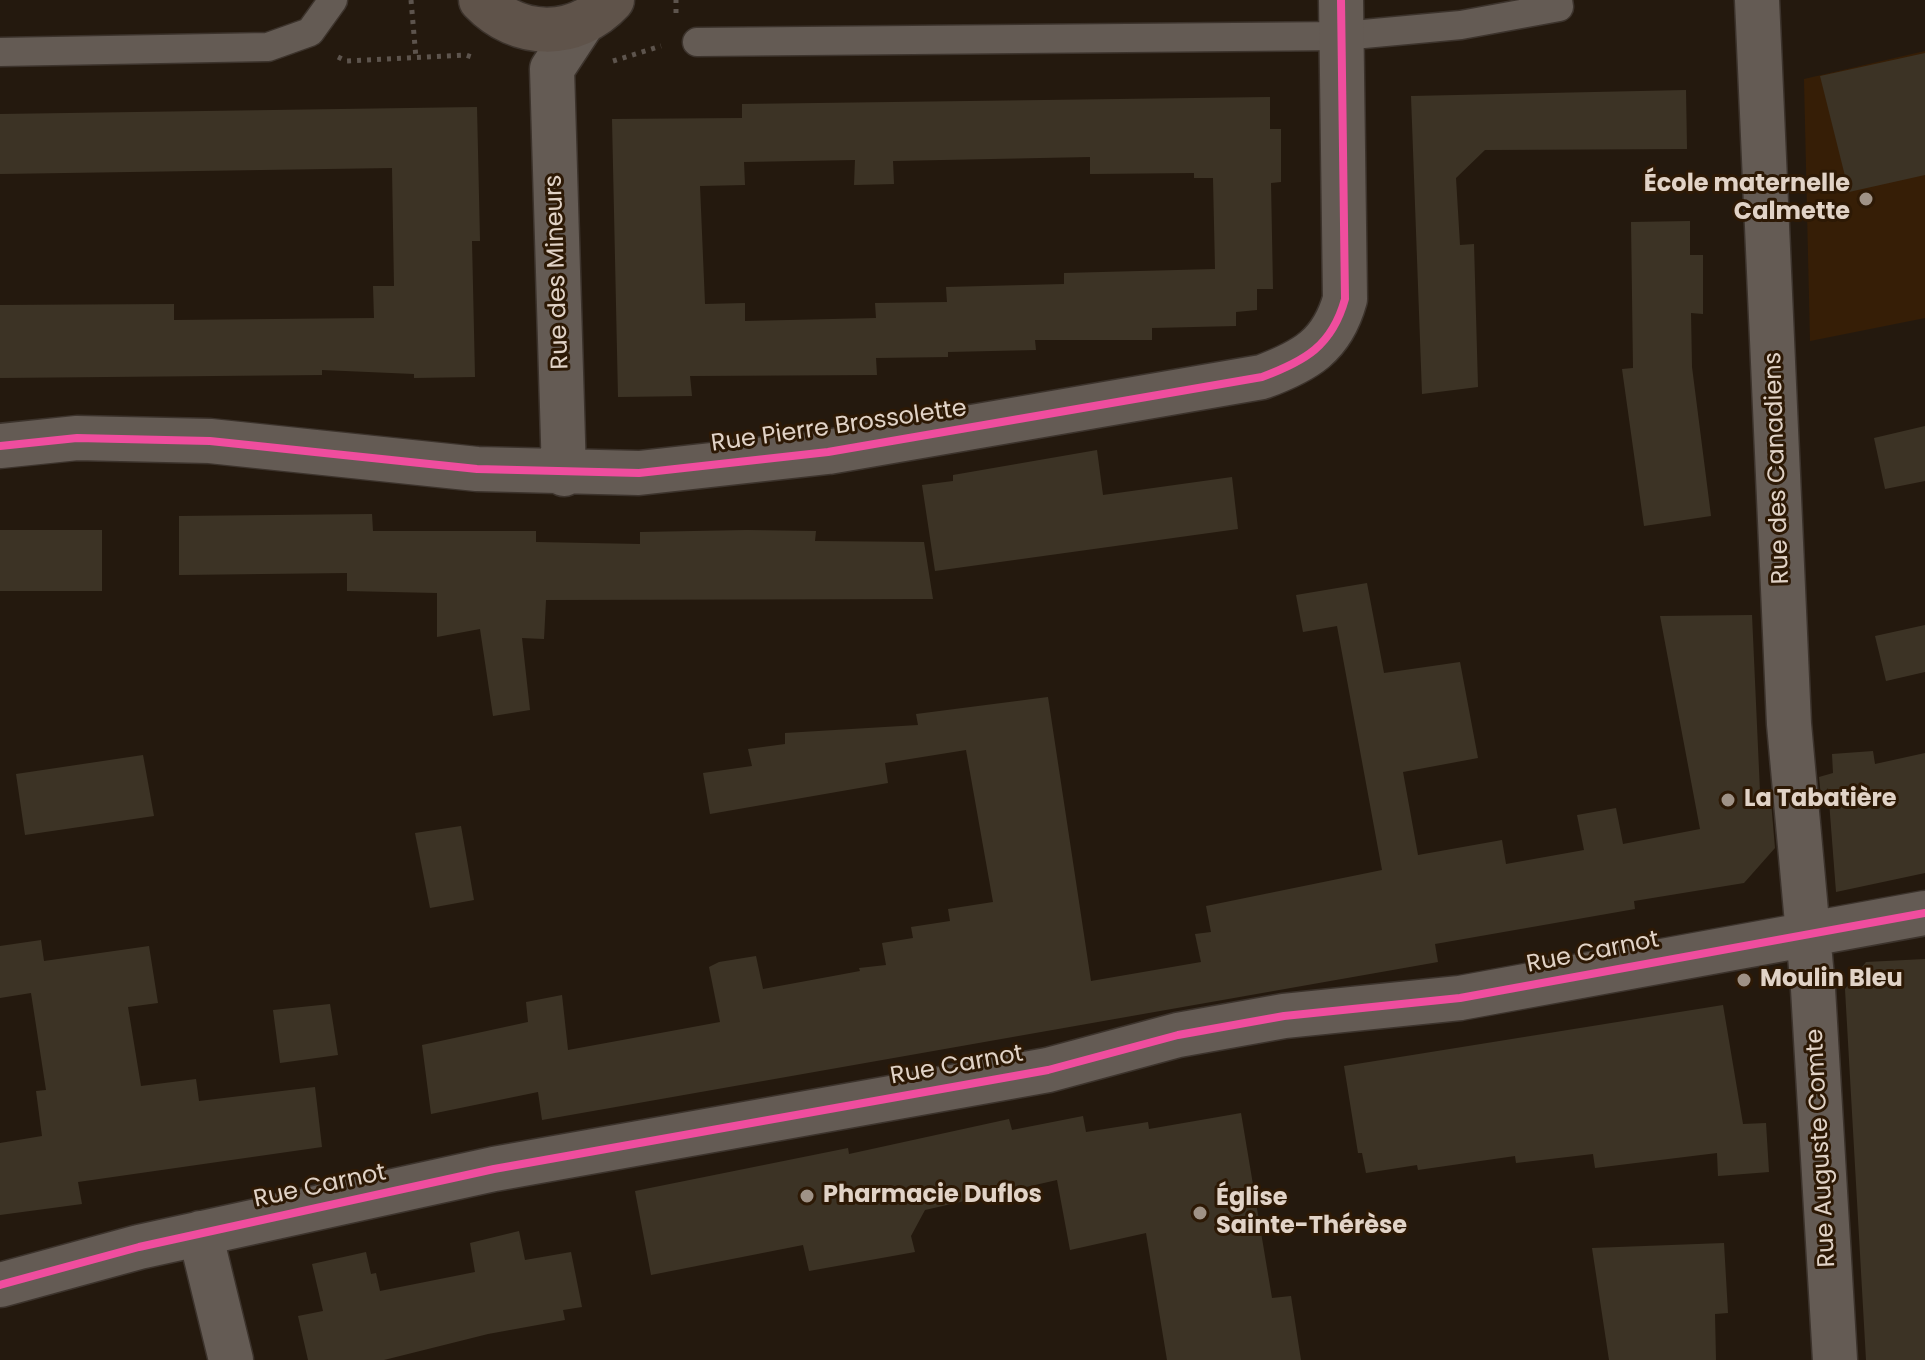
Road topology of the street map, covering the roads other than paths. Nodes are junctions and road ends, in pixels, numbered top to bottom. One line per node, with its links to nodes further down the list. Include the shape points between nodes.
1 (333, 0): 9 (lane, via 310,32 257,47)
2 (481, 0): 7 (street)
3 (1757, 0): 14 (street, Rue des Canadiens, via 1789,724)
4 (1559, 4): 6 (lane, via 1461,25)
5 (605, 6): 7 (street, via 550,30); 10 (street)
6 (1341, 18): 8 (lane); 12 (street, Rue Pierre Brossolette, via 1345,299 1338,324 1296,364 1224,385 828,452 681,470)
7 (518, 25): 10 (street)
8 (697, 42)
9 (0, 52)
10 (552, 69): 12 (street, Rue des Mineurs)
11 (0, 446): 12 (street, Rue Pierre Brossolette, via 77,438 210,441)
12 (564, 474)
13 (1925, 913): 14 (street, Rue Carnot)
14 (1807, 935): 15 (street, Rue Carnot, via 1460,998 1284,1016 1192,1032 1048,1070 587,1151); 18 (street, Rue Auguste Comte)
15 (200, 1233): 16 (street, Rue Carnot); 17 (street)
16 (0, 1285)
17 (231, 1360)
18 (1835, 1360)

